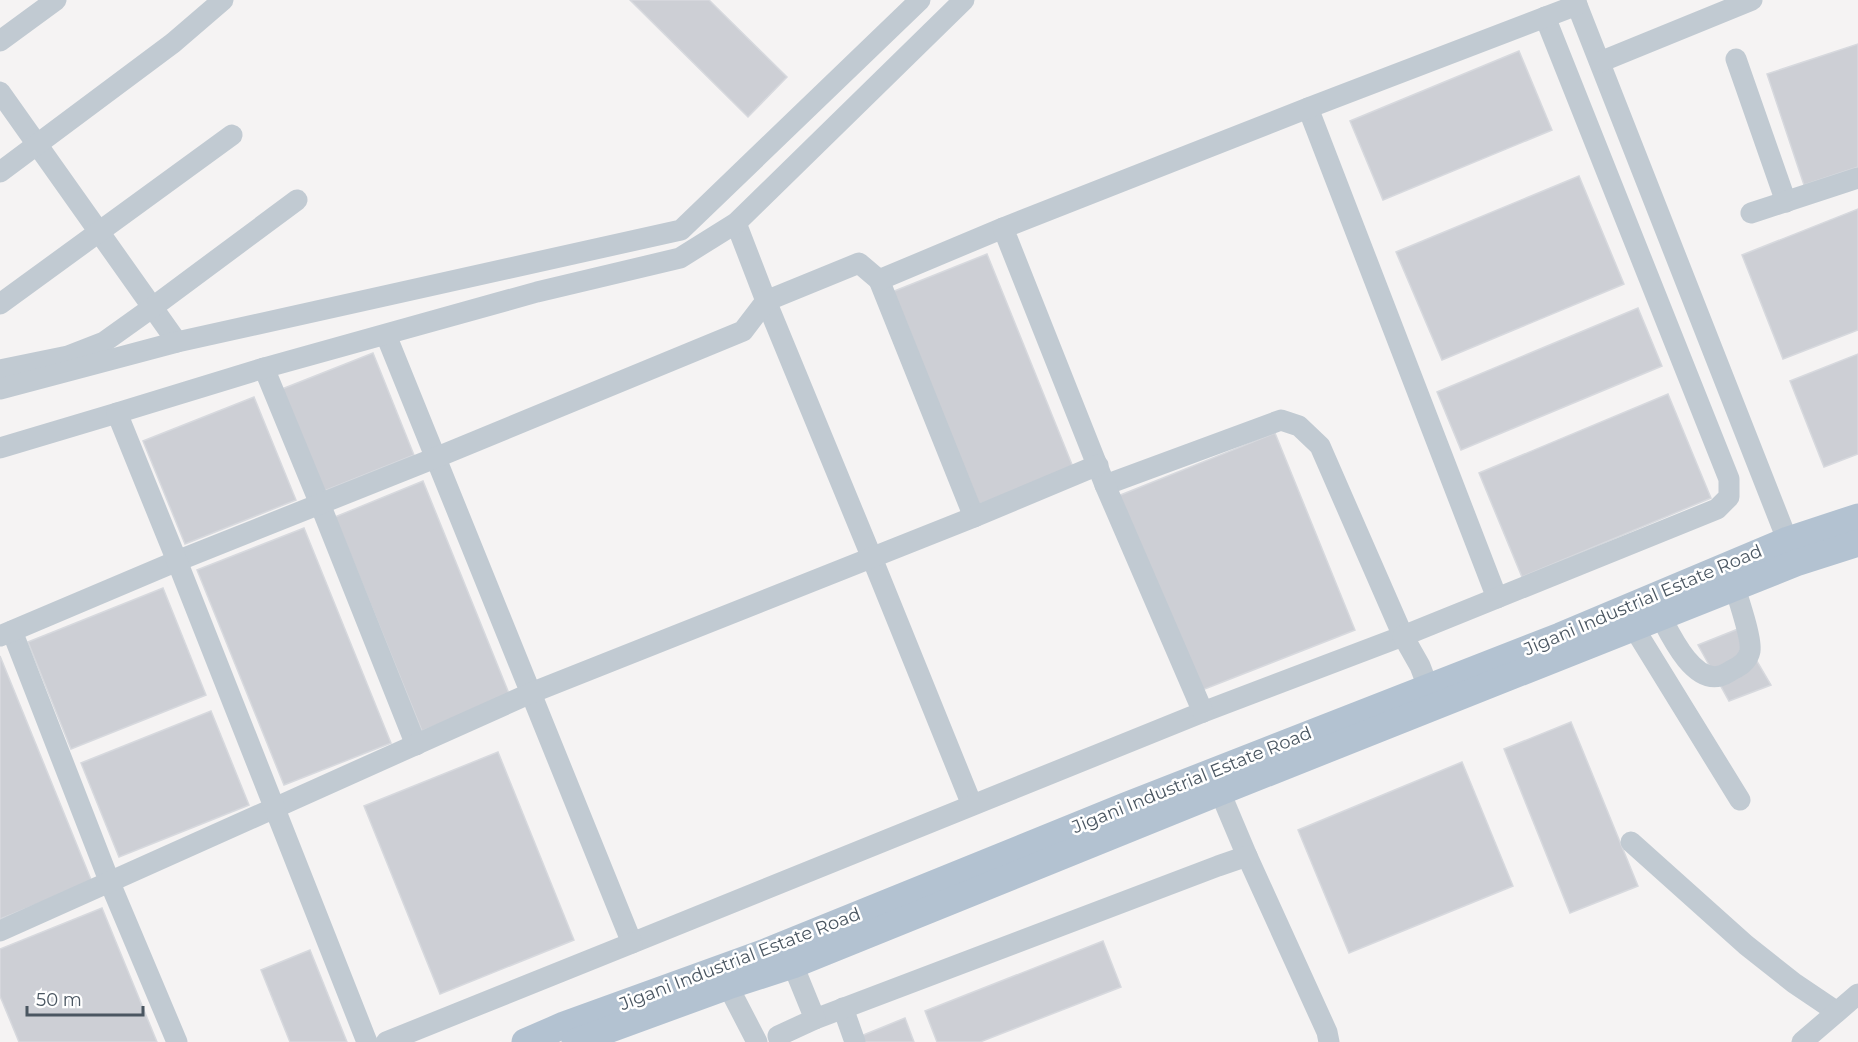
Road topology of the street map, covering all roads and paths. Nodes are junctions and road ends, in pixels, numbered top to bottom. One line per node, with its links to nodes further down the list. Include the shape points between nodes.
1 (56, 0): 8 (street)
2 (223, 0): 14 (street, via 173,43)
3 (920, 0): 28 (street, via 681,230)
4 (964, 0): 20 (street)
5 (1752, 0): 10 (street)
6 (1576, 3): 7 (street); 10 (street)
7 (1545, 17): 12 (street); 45 (street, via 1729,479 1729,497 1717,509)
8 (0, 41)
9 (1736, 58): 18 (street)
10 (1600, 62): 41 (street)
11 (0, 92): 14 (street)
12 (1308, 108): 21 (street); 45 (street)
13 (232, 135): 22 (street)
14 (37, 144): 15 (street); 22 (street)
15 (0, 172)
16 (1858, 178): 18 (street)
17 (297, 200): 26 (street)
18 (1786, 202): 19 (street)
19 (1751, 213)
20 (736, 223): 24 (street); 27 (street, via 680,258 537,292)
21 (1003, 228): 23 (street); 35 (street)
22 (99, 231): 25 (street); 26 (street)
23 (879, 280): 24 (street, via 859,263); 38 (street)
24 (765, 301): 34 (street, via 743,331); 42 (street)
25 (0, 304)
26 (153, 307): 28 (street); 30 (street, via 104,342 68,356)
27 (386, 335): 29 (street); 34 (street)
28 (177, 342): 31 (street)
29 (264, 368): 32 (street); 37 (street)
30 (0, 370)
31 (0, 389)
32 (117, 413): 33 (street); 43 (street)
33 (0, 448)
34 (435, 458): 37 (street); 51 (street)
35 (1098, 465): 36 (street); 38 (street)
36 (1105, 485): 49 (street, via 1281,420 1299,426 1320,446); 52 (street)
37 (320, 504): 43 (street); 53 (street)
38 (974, 517): 42 (street)
39 (1858, 517): 41 (main road, Jigani Industrial Estate Road)
40 (1858, 543): 41 (main road, Jigani Industrial Estate Road)
41 (1792, 552): 44 (main road, Jigani Industrial Estate Road); 50 (main road, Jigani Industrial Estate Road)
42 (872, 558): 51 (street); 56 (street)
43 (177, 561): 48 (street); 57 (street)
44 (1735, 588): 46 (main road, Jigani Industrial Estate Road); 46 (street, via 1750,637 1750,651 1744,665 1718,677 1704,674 1689,663)
45 (1497, 598): 49 (street)
46 (1661, 617): 47 (main road, Jigani Industrial Estate Road)
47 (1634, 628): 54 (main road, Jigani Industrial Estate Road); 55 (street)
48 (6, 633): 60 (street)
49 (1403, 636): 50 (street); 52 (street)
50 (1428, 687): 72 (main road, Jigani Industrial Estate Road, via 763,953)
51 (531, 693): 53 (street); 62 (street)
52 (1203, 712): 56 (street)
53 (416, 745): 57 (street)
54 (1220, 792): 59 (street); 63 (main road, Jigani Industrial Estate Road)
55 (1740, 800)
56 (972, 805): 62 (street)
57 (275, 807): 60 (street); 70 (street)
58 (1631, 842): 67 (street, via 1746,945)
59 (1247, 856): 66 (street); 77 (street)
60 (110, 883): 61 (street); 69 (street)
61 (0, 931)
62 (632, 943): 71 (street)
63 (793, 965): 64 (main road, Jigani Industrial Estate Road); 68 (street)
64 (728, 987): 73 (main road, Jigani Industrial Estate Road); 74 (street)
65 (1858, 994): 67 (street)
66 (843, 1008): 68 (street); 76 (street)
67 (1837, 1012): 78 (street)
68 (815, 1020): 75 (street, via 778,1036)
69 (177, 1042)
70 (367, 1042)
71 (386, 1042)
72 (525, 1042)
73 (575, 1042)
74 (757, 1042)
75 (780, 1042)
76 (855, 1042)
77 (1329, 1042)
78 (1802, 1042)

